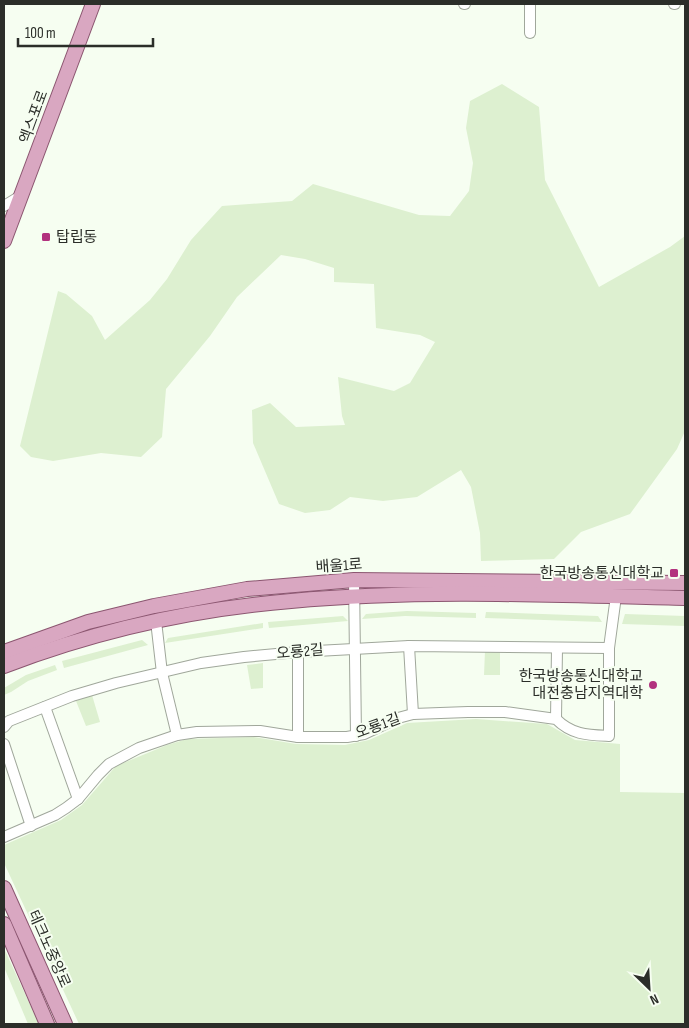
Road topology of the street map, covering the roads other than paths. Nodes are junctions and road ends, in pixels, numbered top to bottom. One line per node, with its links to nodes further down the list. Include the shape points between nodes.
1 (93, 4): 4 (main road, 엑스포로)
2 (530, 4): 3 (street)
3 (530, 33)
4 (22, 195): 5 (street); 6 (main road, 엑스포로)
5 (4, 206)
6 (4, 241)
7 (354, 580): 8 (main road, 배울1로); 10 (street); 17 (main road, 배울1로, via 247,589 154,606 88,622)
8 (685, 583)
9 (616, 596): 10 (main road, 배울1로, via 475,593); 11 (main road, 배울1로); 16 (street, 오룡1길)
10 (354, 597): 12 (main road, 배울1로, via 247,605); 14 (street)
11 (685, 598)
12 (156, 621): 19 (main road, 배울1로, via 95,636); 20 (street)
13 (409, 646): 14 (street, 오룡2길); 15 (street, 오룡2길); 22 (street)
14 (355, 648): 18 (street, 오룡2길); 26 (street)
15 (557, 648): 16 (street, 오룡2길); 23 (street)
16 (608, 648): 23 (street, 오룡1길, via 609,736 580,734)
17 (4, 652)
18 (298, 652): 20 (street, 오룡2길, via 202,663); 27 (street)
19 (4, 666)
20 (162, 673): 21 (street, 오룡2길, via 116,682); 25 (street)
21 (45, 707): 24 (street, 오룡2길, via 9,721); 29 (street)
22 (413, 714): 23 (street, 오룡1길, via 505,712); 26 (street, 오룡1길)
23 (556, 719)
24 (4, 727)
25 (177, 735): 27 (street, 오룡1길, via 260,731); 29 (street, 오룡1길, via 139,748 109,764)
26 (356, 736): 27 (street, 오룡1길)
27 (298, 737)
28 (4, 744): 30 (street)
29 (78, 799): 30 (street, 오룡1길)
30 (32, 826): 31 (street, 오룡1길)
31 (4, 837)
32 (4, 888): 35 (main road, 테크노중앙로)
33 (4, 924): 34 (main road, 테크노중앙로)
34 (47, 1024)
35 (65, 1024)

